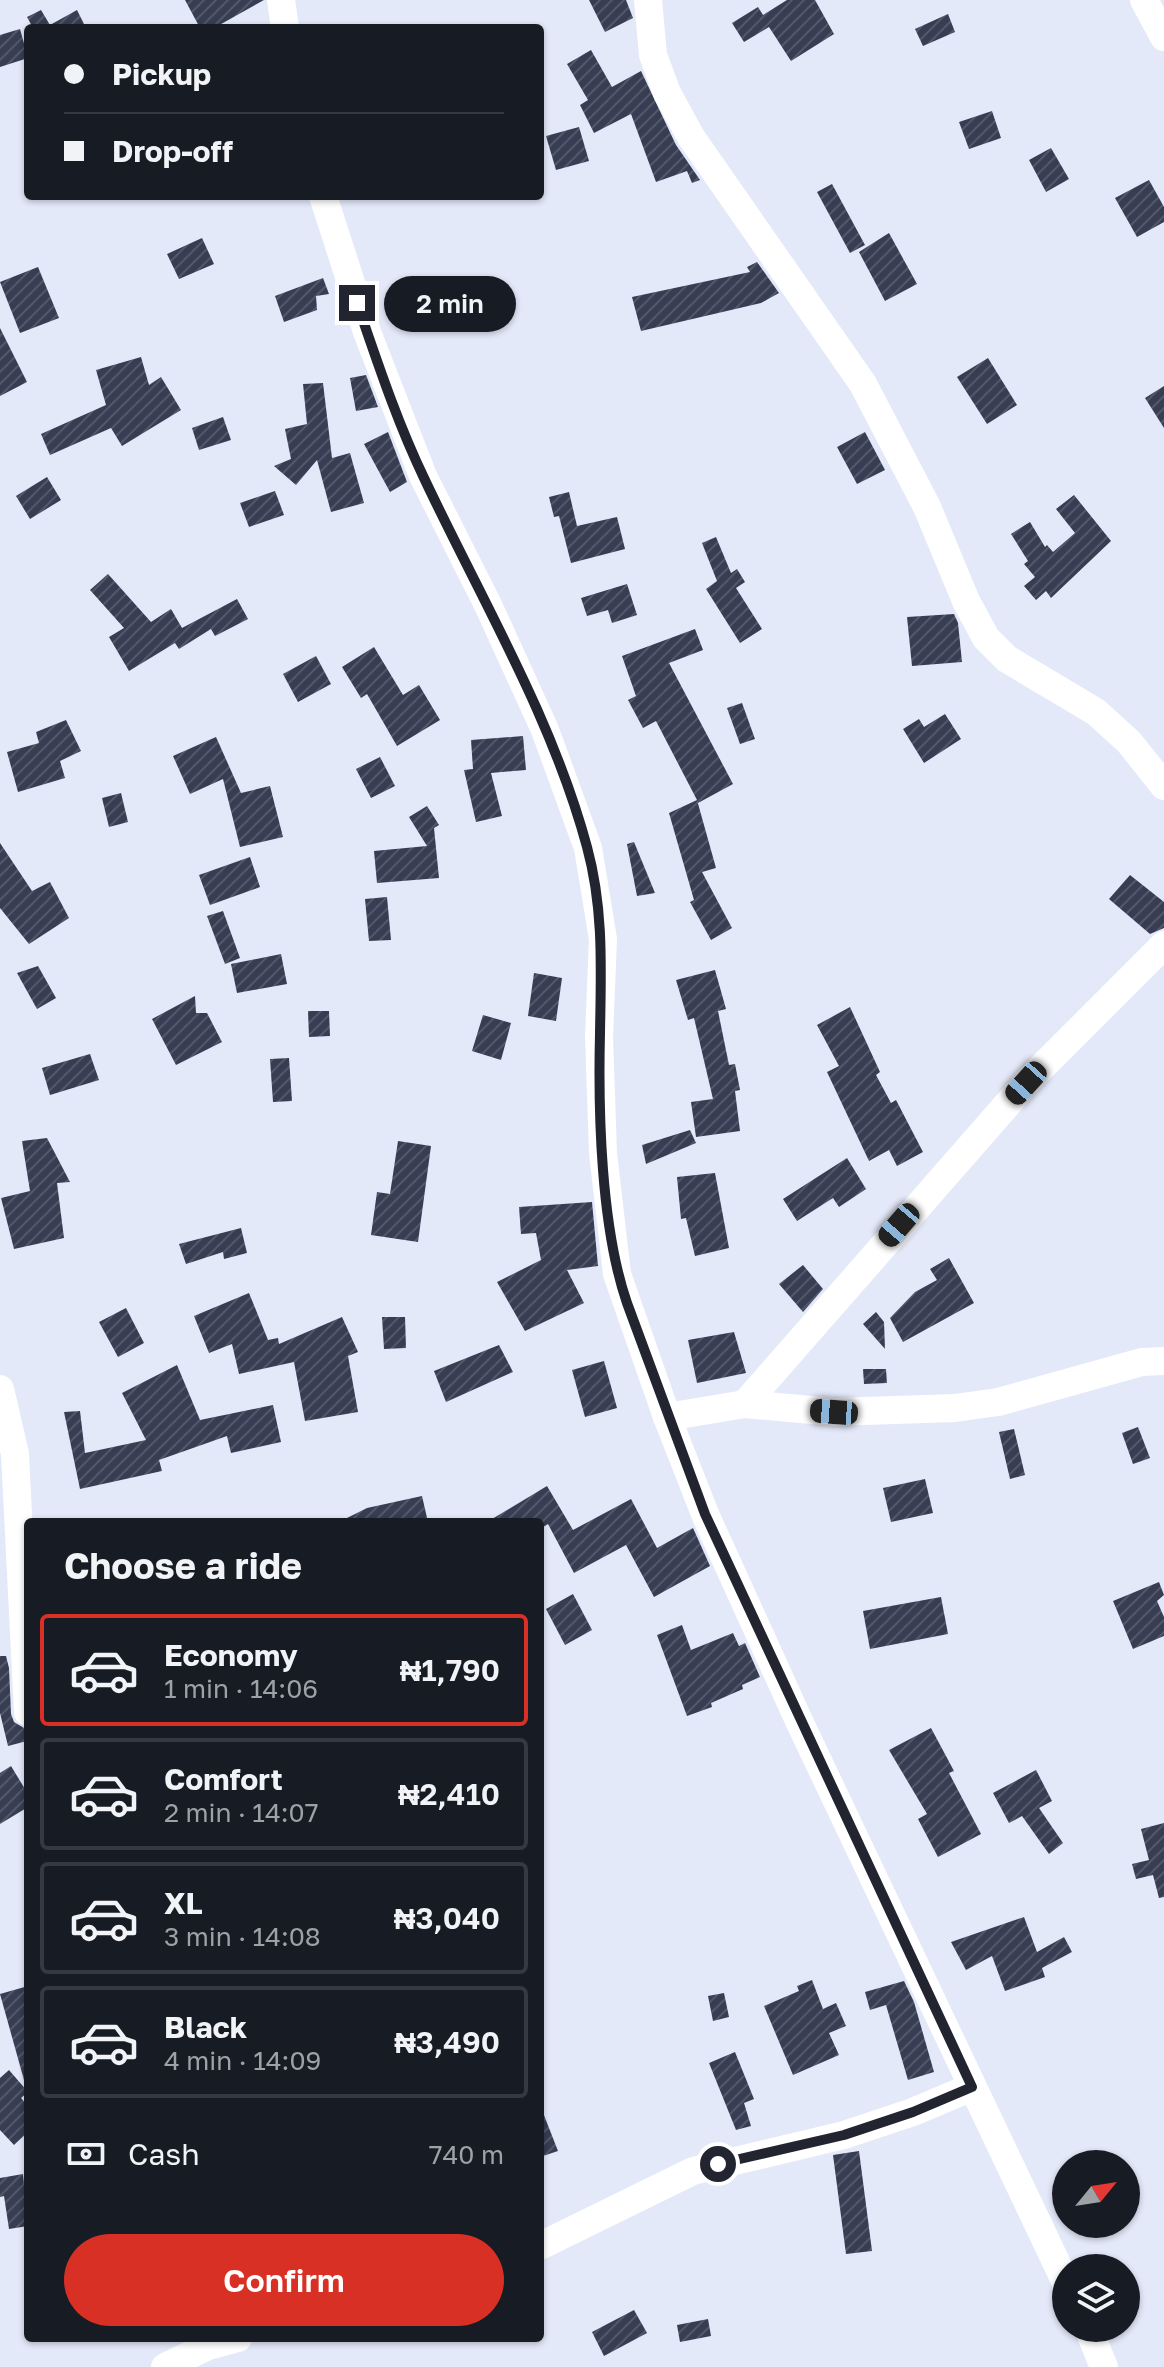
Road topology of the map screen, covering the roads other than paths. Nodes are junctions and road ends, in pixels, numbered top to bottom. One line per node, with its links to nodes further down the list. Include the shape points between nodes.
1 (281, 0): 4 (street)
2 (648, 0): 7 (street, via 653,55 667,93 691,137 863,384 986,638 1007,659 1096,712 1129,742)
3 (1144, 0): 5 (street)
4 (284, 24)
5 (1164, 37)
6 (324, 200): 12 (street, via 367,332 423,476 545,730 588,848 603,939 603,1153 617,1274)
7 (1164, 786)
8 (1164, 945): 11 (street, via 1026,1083)
9 (1164, 1361): 11 (street, via 955,1408 834,1412)
10 (0, 1389): 13 (street, via 15,1454)
11 (745, 1404): 12 (street)
12 (667, 1417): 14 (street, via 787,1695)
13 (24, 1633)
14 (972, 2087): 15 (street, via 844,2135 693,2171); 16 (street)
15 (544, 2244)
16 (1052, 2254)
17 (223, 2342): 19 (street)
18 (1094, 2342): 20 (street)
19 (166, 2359)
20 (1104, 2367)

